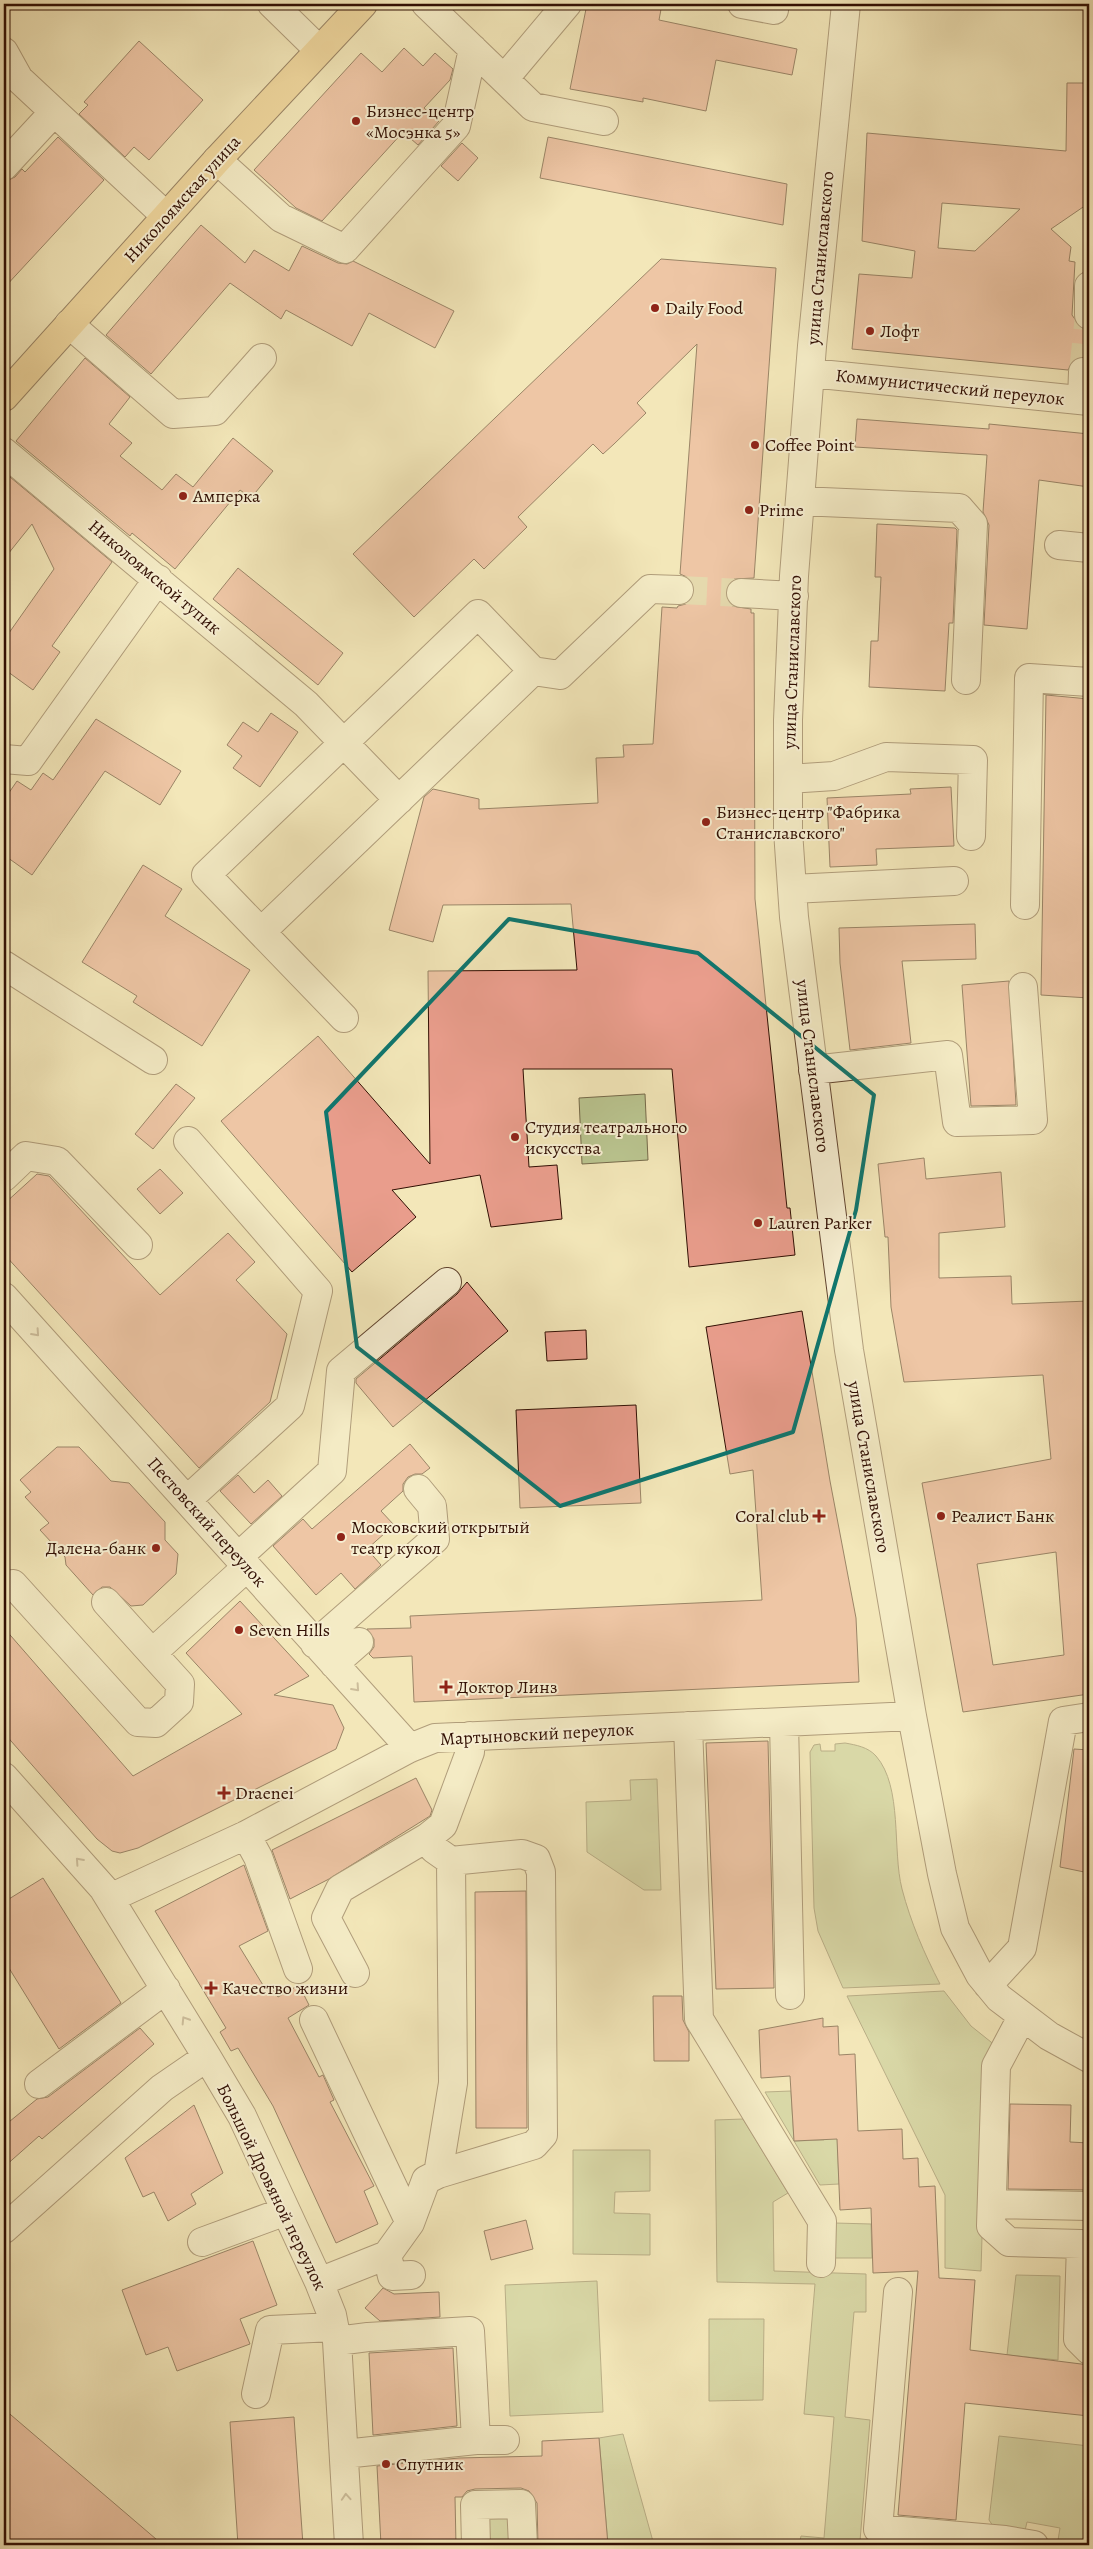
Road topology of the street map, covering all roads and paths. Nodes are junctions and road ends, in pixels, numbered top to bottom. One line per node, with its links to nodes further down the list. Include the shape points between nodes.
1 (272, 4): 9 (street)
2 (363, 4): 9 (main road, Николоямская улица)
3 (426, 4): 8 (street)
4 (567, 4): 11 (street)
5 (742, 4): 7 (street)
6 (846, 4): 22 (street, улица Станиславского)
7 (774, 10)
8 (473, 49): 11 (street); 14 (street, via 456,126 345,249 281,218)
9 (319, 50): 14 (main road, Николоямская улица)
10 (7, 66): 12 (street)
11 (504, 79): 13 (street, via 533,107)
12 (54, 112): 15 (street); 16 (street)
13 (604, 121)
14 (217, 160): 16 (main road, Николоямская улица)
15 (4, 166)
16 (166, 216): 19 (main road, Николоямская улица)
17 (1089, 286): 18 (street)
18 (1089, 315)
19 (69, 324): 20 (street, via 173,414 215,411); 23 (main road, Николоямская улица)
20 (262, 358)
21 (1083, 372): 24 (street)
22 (810, 373): 24 (street, Коммунистический переулок); 26 (street, улица Станиславского)
23 (4, 397)
24 (1086, 400)
25 (4, 452): 29 (street, Николоямской тупик)
26 (800, 501): 32 (street, улица Станиславского); 34 (street, via 959,508 964,513 974,524)
27 (1059, 545): 28 (street)
28 (1089, 548)
29 (158, 579): 36 (street, Николоямской тупик, via 306,704); 37 (street, via 28,761)
30 (679, 590): 33 (street, via 650,589 560,675)
31 (741, 593): 32 (street)
32 (794, 596): 38 (street, улица Станиславского)
33 (532, 671): 36 (street, via 478,614); 39 (street)
34 (966, 680)
35 (1089, 682): 43 (street, via 1029,678)
36 (343, 743): 39 (street, Николоямской тупик); 44 (street, via 206,875)
37 (4, 759)
38 (788, 779): 40 (street, via 834,776 886,756 973,760); 42 (street, улица Станиславского)
39 (399, 800): 44 (street)
40 (971, 836)
41 (954, 881): 42 (street)
42 (792, 889): 49 (street, улица Станиславского)
43 (1025, 905)
44 (261, 932): 47 (street)
45 (4, 965): 48 (street)
46 (1023, 987): 49 (street, via 1033,1120 957,1122 948,1055)
47 (344, 1018)
48 (153, 1060)
49 (813, 1070): 64 (street, улица Станиславского, via 849,1350)
50 (188, 1141): 56 (street, via 318,1290 290,1406)
51 (4, 1177): 52 (street, via 26,1156 57,1161)
52 (138, 1245)
53 (447, 1282): 57 (street, via 342,1371 332,1471)
54 (4, 1297): 56 (street, Пестовский переулок, one-way to 56)
55 (418, 1489): 61 (street, via 432,1506 435,1539)
56 (187, 1500): 57 (street, Пестовский переулок)
57 (242, 1562): 61 (street, Пестовский переулок); 62 (street)
58 (13, 1584): 62 (street, via 138,1722 156,1723 179,1702 180,1684)
59 (106, 1602): 62 (street)
60 (358, 1642): 63 (street)
61 (316, 1644): 63 (street, Пестовский переулок)
62 (152, 1653)
63 (334, 1664): 69 (street, Пестовский переулок, one-way to 69)
64 (912, 1716): 66 (street, Мартыновский переулок); 77 (street, улица Станиславского, via 955,1928)
65 (1089, 1716): 77 (street, via 1063,1721 1022,1948)
66 (784, 1722): 67 (street, Мартыновский переулок); 79 (street)
67 (688, 1726): 68 (street, Мартыновский переулок); 93 (street, via 699,2019 822,2221)
68 (470, 1736): 69 (street, Мартыновский переулок, via 435,1738); 72 (street, via 470,1752 443,1825)
69 (410, 1748): 71 (street, Мартыновский переулок)
70 (4, 1778): 74 (street, Большой Дровяной переулок, one-way to 70)
71 (246, 1835): 74 (street, Мартыновский переулок); 75 (street, via 258,1857)
72 (428, 1837): 73 (street, via 434,1849); 76 (street, via 340,1889 326,1918)
73 (451, 1861): 85 (street, via 453,2083); 85 (street, via 522,1854 536,1860 539,1865 545,2128 544,2135 534,2145)
74 (110, 1898): 78 (street, Большой Дровяной переулок)
75 (298, 1969)
76 (355, 1973)
77 (988, 1986): 80 (street, улица Станиславского)
78 (166, 1989): 83 (street, Большой Дровяной переулок, one-way to 78); 84 (street)
79 (790, 1995)
80 (1022, 2017): 82 (street, улица Станиславского); 86 (street, via 996,2066)
81 (314, 2020): 89 (street)
82 (1084, 2054)
83 (208, 2057): 88 (street, Большой Дровяной переулок, via 242,2116); 90 (street, via 162,2088)
84 (39, 2084)
85 (438, 2174): 89 (street, via 426,2180)
86 (992, 2204): 87 (street); 95 (street, via 992,2226 1009,2242 1081,2244)
87 (1089, 2206)
88 (286, 2210): 91 (street); 96 (street, Большой Дровяной переулок)
89 (410, 2223): 92 (street)
90 (4, 2229)
91 (202, 2242)
92 (387, 2255): 94 (street, via 392,2276); 96 (street)
93 (821, 2263)
94 (411, 2275)
95 (1085, 2279): 99 (street, via 1078,2338)
96 (319, 2282): 98 (street, Большой Дровяной переулок)
97 (898, 2292): 104 (street, via 878,2530)
98 (335, 2334): 100 (street, via 270,2330); 101 (street, via 368,2337 470,2331); 103 (street, Большой Дровяной переулок)
99 (1089, 2350)
100 (256, 2394)
101 (476, 2440): 102 (street); 103 (street)
102 (505, 2440)
103 (344, 2454): 105 (street, Большой Дровяной переулок, one-way to 103)
104 (985, 2542): 108 (street)
105 (349, 2545)
106 (476, 2545): 107 (street, via 475,2505 522,2504)
107 (523, 2545)
108 (1034, 2545)

